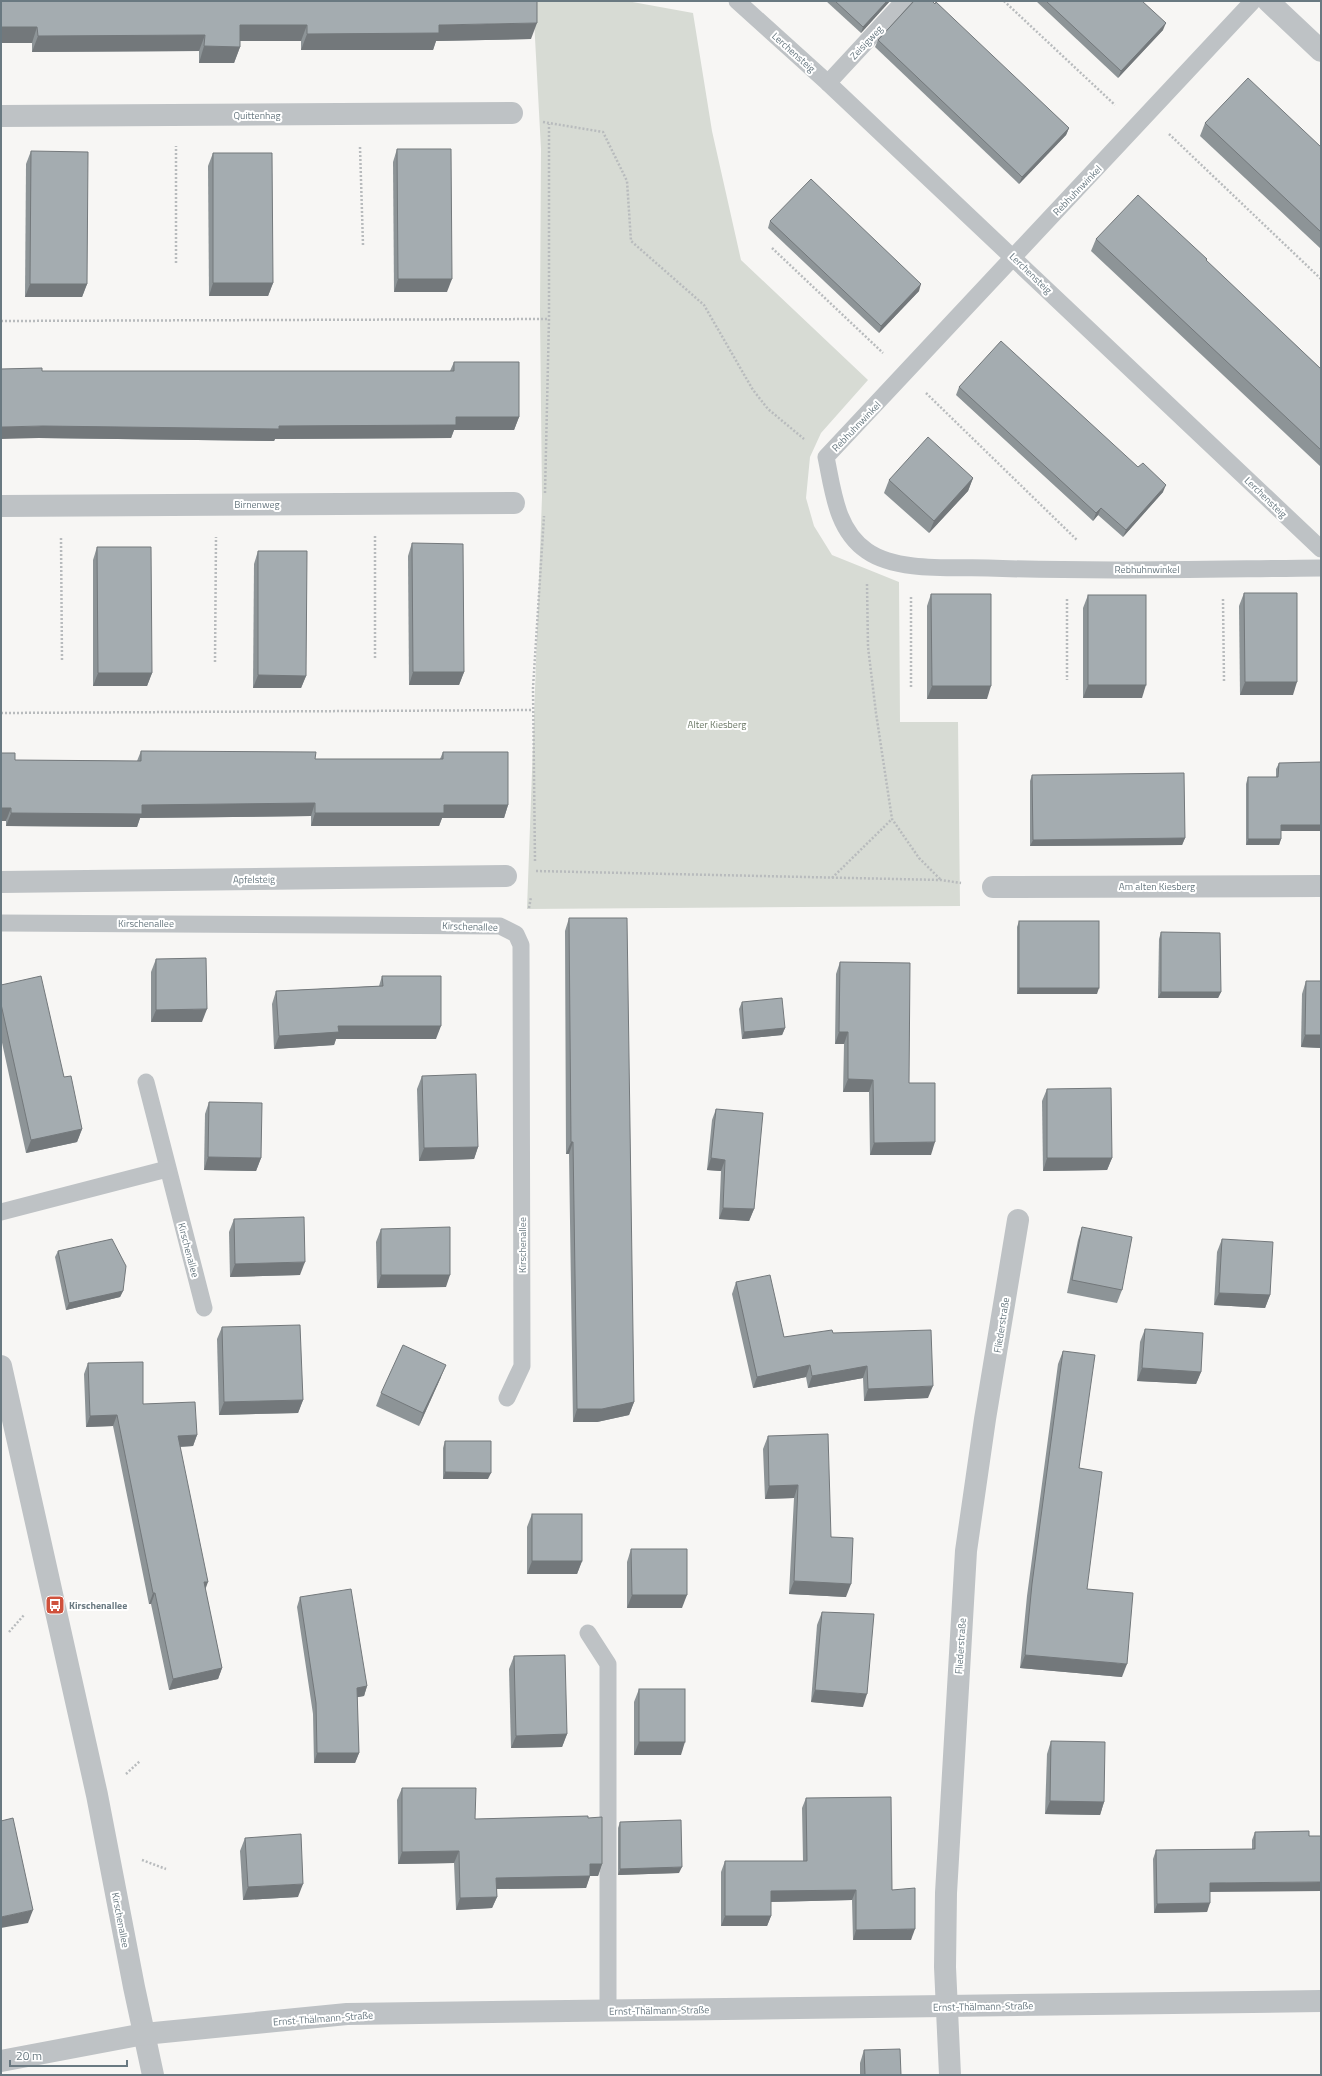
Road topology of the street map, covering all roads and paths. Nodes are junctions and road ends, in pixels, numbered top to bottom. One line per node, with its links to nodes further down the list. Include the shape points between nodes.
1 (737, 1): 7 (lane, Lerchensteig)
2 (904, 1): 7 (lane, Zeisigweg)
3 (1004, 1): 12 (path)
4 (1254, 1): 12 (lane, Rebhuhnwinkel)
5 (1268, 1): 6 (street)
6 (1321, 51)
7 (828, 83): 15 (lane, Lerchensteig)
8 (512, 113): 9 (street, Quittenhag)
9 (359, 114): 11 (street, Quittenhag); 13 (path)
10 (1, 116): 11 (street, Quittenhag)
11 (176, 116): 16 (path)
12 (1143, 120): 15 (lane, Rebhuhnwinkel); 17 (path)
13 (363, 244)
14 (772, 248): 20 (path)
15 (1014, 256): 20 (lane, Rebhuhnwinkel); 29 (lane, Lerchensteig)
16 (176, 263)
17 (1321, 279)
18 (549, 319): 19 (path); 21 (path, via 549,124 603,132 627,182 631,241 704,305 753,390 768,409); 22 (path)
19 (1, 321)
20 (906, 374): 21 (lane, Rebhuhnwinkel); 34 (path)
21 (826, 457): 30 (lane, Rebhuhnwinkel, via 839,516 850,536)
22 (545, 497)
23 (375, 503): 24 (street, Birnenweg); 25 (street, Birnenweg); 36 (path)
24 (514, 503)
25 (216, 504): 27 (street, Birnenweg); 38 (path)
26 (1, 506): 27 (street, Birnenweg)
27 (60, 506): 37 (path)
28 (544, 513): 42 (path)
29 (1321, 549)
30 (866, 551): 31 (lane, Rebhuhnwinkel, via 886,561); 44 (path, via 868,647)
31 (912, 566): 35 (lane, Rebhuhnwinkel); 41 (path)
32 (1321, 568): 33 (lane, Rebhuhnwinkel)
33 (1222, 569): 34 (lane, Rebhuhnwinkel); 40 (path)
34 (1108, 570): 35 (lane, Rebhuhnwinkel)
35 (1065, 571): 39 (path)
36 (375, 660)
37 (62, 662)
38 (215, 662)
39 (1068, 680)
40 (1224, 681)
41 (911, 687)
42 (533, 710): 43 (path); 46 (path, via 535,871)
43 (1, 713)
44 (892, 818): 46 (path); 47 (path, via 919,858)
45 (506, 876): 48 (street, Apfelsteig)
46 (832, 878): 47 (path)
47 (941, 880): 50 (path)
48 (1, 882)
49 (1321, 886): 50 (street, Am alten Kiesberg)
50 (993, 887)
51 (531, 893): 52 (path)
52 (527, 915)
53 (1, 923): 60 (lane, Kirschenallee, via 500,926 516,934 521,945 522,1366)
54 (146, 1082): 55 (lane, Kirschenallee)
55 (167, 1169): 56 (lane); 58 (lane, Kirschenallee)
56 (1, 1212)
57 (1018, 1220): 69 (street, Fliederstraße, via 966,1551 946,1893)
58 (204, 1308)
59 (1, 1366): 71 (street, Kirschenallee, via 97,1795)
60 (507, 1398)
61 (29, 1609): 62 (path)
62 (9, 1632)
63 (588, 1633): 70 (lane, via 608,1664)
64 (140, 1761): 65 (path)
65 (125, 1775)
66 (138, 1858): 67 (path)
67 (166, 1869)
68 (1321, 2001): 69 (street, Ernst-Thälmann-Straße)
69 (947, 2006): 70 (street, Ernst-Thälmann-Straße); 74 (street, Fliederstraße)
70 (608, 2010): 71 (street, Ernst-Thälmann-Straße, via 347,2014)
71 (144, 2034): 72 (street, Ernst-Thälmann-Straße); 73 (street, Kirschenallee)
72 (1, 2061)
73 (154, 2075)
74 (950, 2075)

